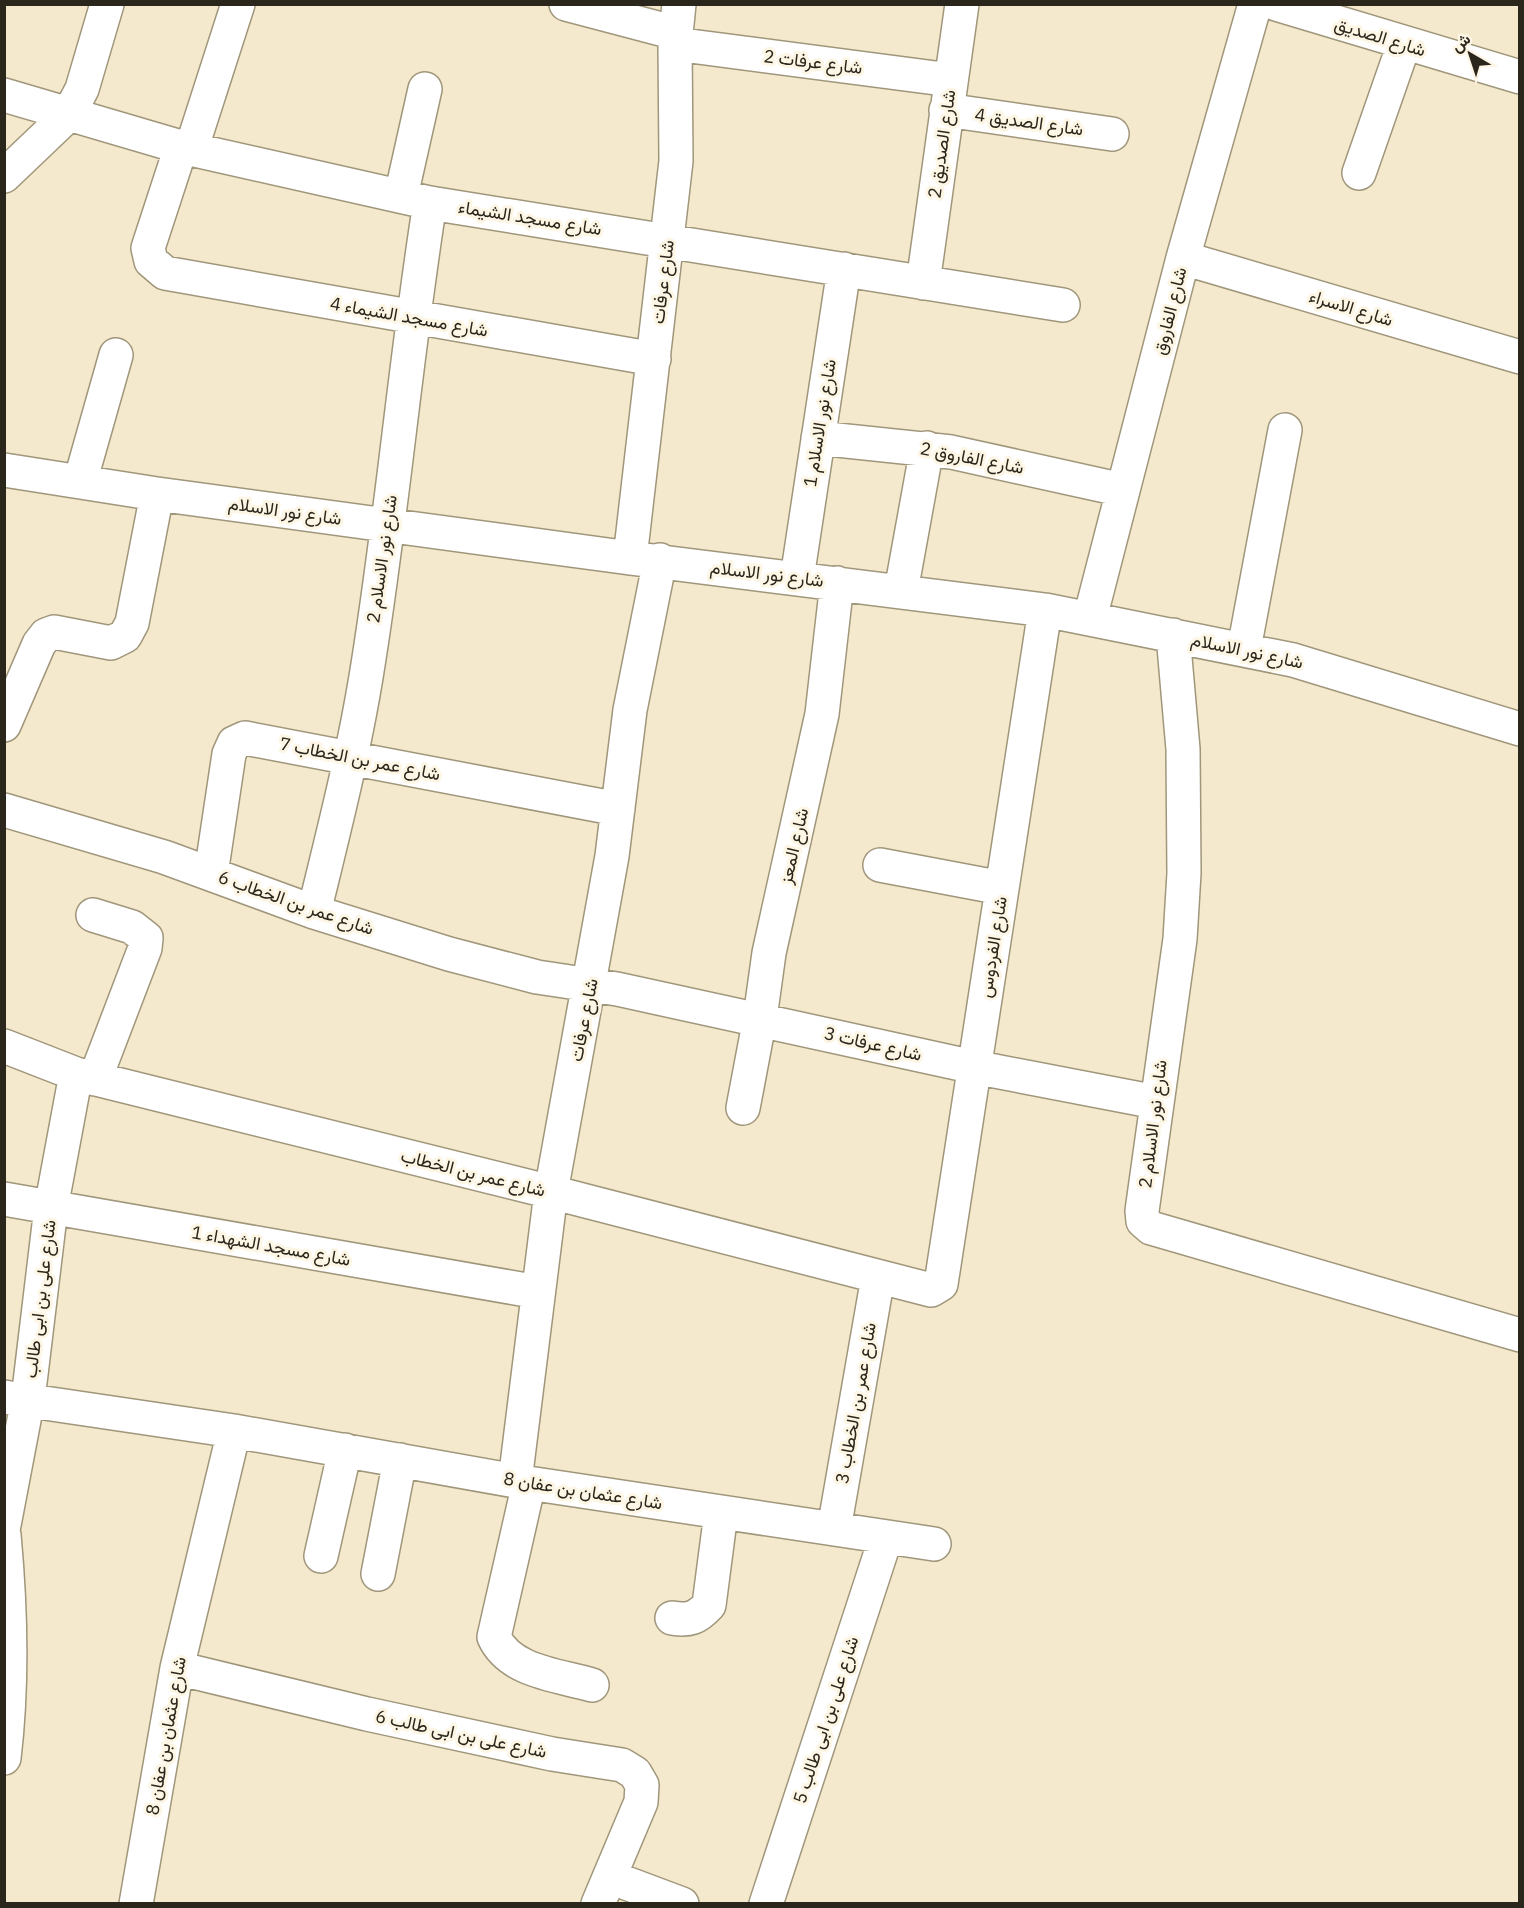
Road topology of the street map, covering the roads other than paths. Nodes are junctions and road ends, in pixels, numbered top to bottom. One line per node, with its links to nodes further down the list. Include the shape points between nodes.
1 (107, 4): 13 (street, via 82,89)
2 (238, 4): 15 (street)
3 (566, 4): 7 (street, شارع عرفات 2)
4 (962, 4): 12 (street, شارع الصديق 2)
5 (1255, 4): 20 (street, شارع الفاروق)
6 (1276, 4): 8 (street, شارع الصديق)
7 (676, 27): 12 (street, شارع عرفات 2); 19 (street, شارع عرفات, via 676,161)
8 (1404, 44): 9 (street, شارع الصديق); 16 (street)
9 (1520, 77)
10 (425, 89): 18 (street, شارع نور الاسلام 2)
11 (4, 94): 13 (street, شارع مسجد الشيماء)
12 (948, 95): 14 (street, شارع الصديق 4); 22 (street, شارع الصديق 2)
13 (69, 114): 15 (street, شارع مسجد الشيماء); 17 (street)
14 (1112, 134)
15 (186, 148): 18 (street, شارع مسجد الشيماء); 24 (street, شارع مسجد الشيماء 4, via 148,248 151,261 165,273)
16 (1359, 173)
17 (4, 176)
18 (416, 199): 19 (street, شارع مسجد الشيماء); 24 (street, شارع نور الاسلام 2)
19 (668, 240): 21 (street, شارع مسجد الشيماء); 27 (street, شارع عرفات)
20 (1183, 258): 26 (street, شارع الاسراء); 33 (street, شارع الفاروق)
21 (844, 269): 22 (street, شارع مسجد الشيماء); 29 (street, شارع نور الاسلام 1)
22 (922, 283): 23 (street, شارع مسجد الشيماء)
23 (1063, 305)
24 (412, 318): 27 (street, شارع مسجد الشيماء 4); 35 (street, شارع نور الاسلام 2)
25 (116, 355): 32 (street)
26 (1520, 357)
27 (654, 359): 36 (street, شارع عرفات)
28 (1285, 430): 43 (street)
29 (818, 438): 30 (street, شارع الفاروق 2); 37 (street, شارع نور الاسلام 1)
30 (927, 448): 33 (street, شارع الفاروق 2); 39 (street)
31 (4, 470): 32 (street, شارع نور الاسلام)
32 (80, 482): 34 (street, شارع نور الاسلام)
33 (1123, 490): 41 (street, شارع الفاروق)
34 (157, 494): 35 (street, شارع نور الاسلام); 44 (street, via 132,623 125,636 111,643 54,632 46,635)
35 (388, 525): 36 (street, شارع نور الاسلام); 46 (street, شارع نور الاسلام 2, via 366,678)
36 (645, 559): 37 (street, شارع نور الاسلام); 47 (street, شارع عرفات)
37 (797, 578): 38 (street, شارع نور الاسلام)
38 (837, 583): 39 (street, شارع نور الاسلام); 55 (street, شارع المعز, via 822,714 769,953)
39 (901, 591): 40 (street, شارع نور الاسلام)
40 (1045, 610): 41 (street, شارع نور الاسلام); 51 (street, شارع الفردوس)
41 (1090, 618): 42 (street, شارع نور الاسلام)
42 (1173, 635): 43 (street, شارع نور الاسلام); 59 (street, شارع نور الاسلام 2, via 1183,748 1184,873 1180,939)
43 (1245, 649): 45 (street, شارع نور الاسلام)
44 (4, 725)
45 (1520, 729)
46 (350, 757): 47 (street, شارع عمر بن الخطاب 7); 50 (street, شارع عمر بن الخطاب 7, via 245,738 234,743 229,754); 52 (street, شارع نور الاسلام 2)
47 (618, 809): 54 (street, شارع عرفات)
48 (4, 810): 50 (street, شارع عمر بن الخطاب 6)
49 (880, 865): 51 (street)
50 (211, 874): 52 (street, شارع عمر بن الخطاب 6)
51 (1002, 888): 57 (street, شارع الفردوس)
52 (314, 912): 54 (street, شارع عمر بن الخطاب 6, via 449,954 537,977)
53 (93, 915): 58 (street, شارع على بن ابى طالب, via 132,927 146,938 146,948)
54 (591, 985): 55 (street, شارع عرفات 3); 61 (street, شارع عرفات)
55 (760, 1018): 57 (street, شارع عرفات 3); 60 (street, شارع المعز)
56 (4, 1046): 58 (street, شارع عمر بن الخطاب)
57 (974, 1067): 59 (street, شارع عرفات 3); 65 (street, شارع الفردوس)
58 (86, 1076): 61 (street, شارع عمر بن الخطاب); 63 (street, شارع على بن ابى طالب)
59 (1156, 1102): 67 (street, شارع نور الاسلام 2, via 1142,1211 1143,1221 1151,1228)
60 (743, 1108)
61 (551, 1192): 64 (street, شارع عمر بن الخطاب); 66 (street, شارع عرفات)
62 (4, 1199): 63 (street, شارع مسجد الشهداء 1)
63 (51, 1208): 66 (street, شارع مسجد الشهداء 1); 68 (street, شارع على بن ابى طالب)
64 (878, 1276): 65 (street, شارع عمر بن الخطاب, via 931,1290); 75 (street, شارع عمر بن الخطاب 3)
65 (941, 1284)
66 (538, 1292): 72 (street, شارع عرفات)
67 (1520, 1335)
68 (16, 1398): 69 (street, شارع عثمان بن عفان 8); 74 (street, شارع على بن ابى طالب)
69 (234, 1431): 70 (street, شارع عثمان بن عفان 8); 83 (street, شارع عثمان بن عفان 8)
70 (345, 1450): 71 (street, شارع عثمان بن عفان 8); 79 (street)
71 (400, 1460): 72 (street, شارع عثمان بن عفان 8); 80 (street)
72 (522, 1482): 73 (street, شارع عثمان بن عفان 8); 84 (street, شارع عرفات, via 494,1637 507,1656 524,1666)
73 (721, 1513): 75 (street, شارع عثمان بن عفان 8); 81 (street, via 709,1605 699,1616 686,1620)
74 (4, 1525)
75 (834, 1529): 77 (street, شارع عثمان بن عفان 8)
76 (4, 1535): 82 (street)
77 (885, 1537): 78 (street, شارع عثمان بن عفان 8); 89 (street, شارع على بن ابى طالب 5)
78 (934, 1544)
79 (321, 1556)
80 (378, 1574)
81 (672, 1618)
82 (8, 1648): 85 (street, via 10,1708)
83 (177, 1668): 86 (street, شارع على بن ابى طالب 6, via 367,1714 622,1765 635,1773 642,1785 641,1802); 87 (street, شارع عثمان بن عفان 8)
84 (592, 1685)
85 (4, 1758)
86 (604, 1890): 88 (street)
87 (136, 1904)
88 (682, 1904)
89 (766, 1904)

